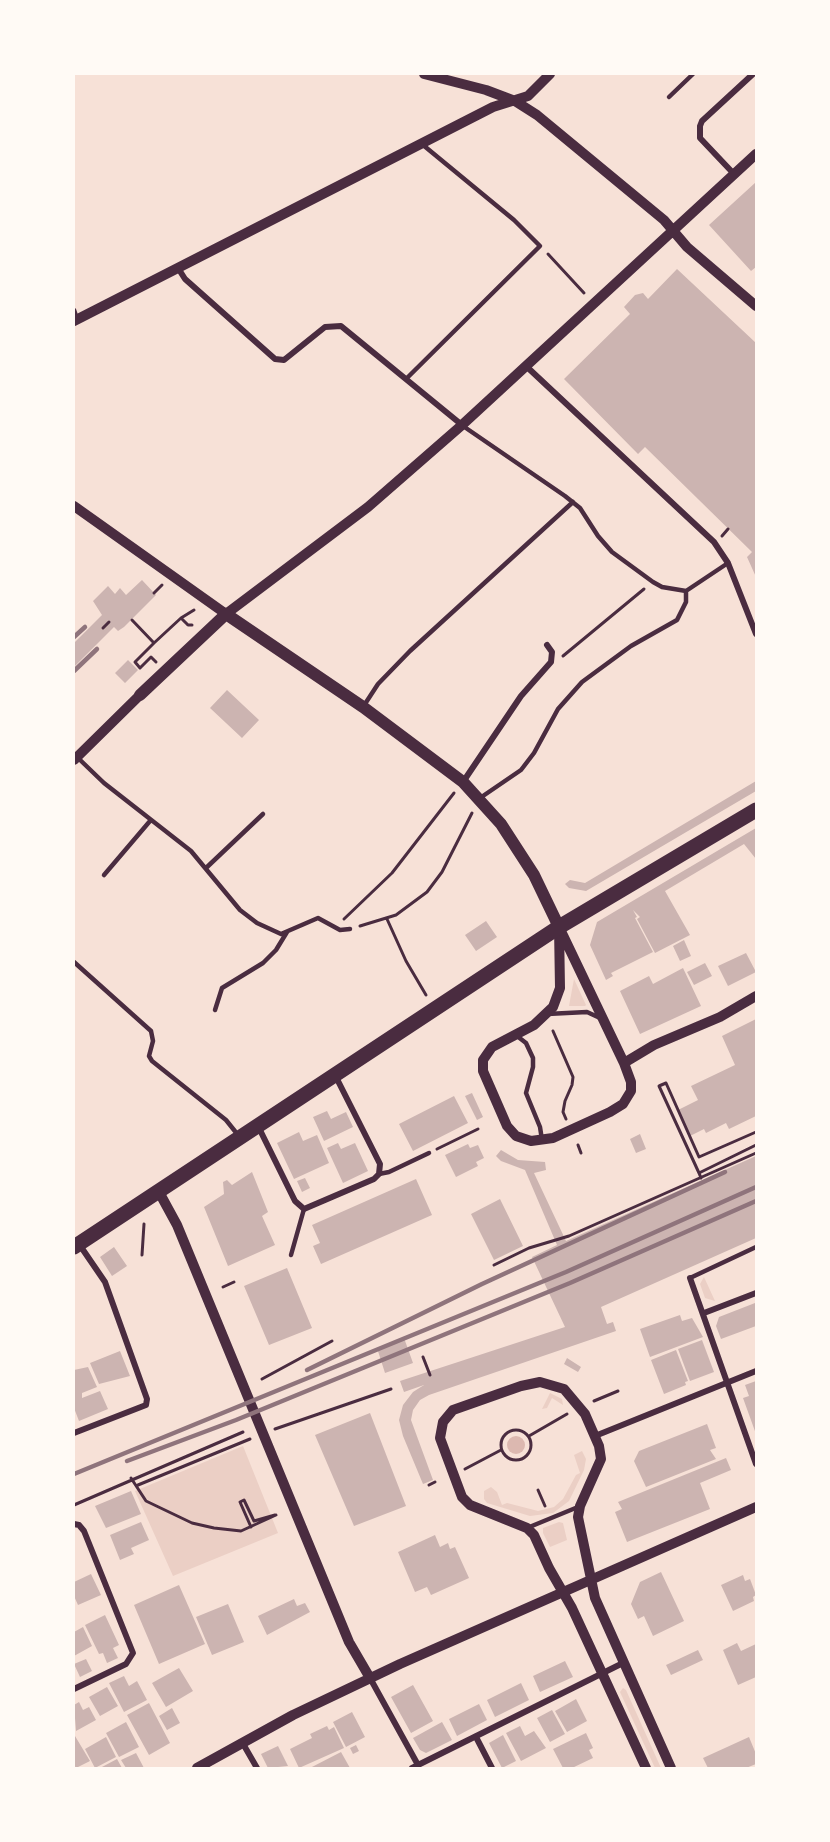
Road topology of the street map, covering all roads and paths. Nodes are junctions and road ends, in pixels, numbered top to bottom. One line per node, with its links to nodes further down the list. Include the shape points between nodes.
1 (424, 74): 6 (street, via 468,84)
2 (550, 74): 6 (street, via 528,96)
3 (693, 74): 5 (lane)
4 (753, 74): 9 (street, via 700,126 700,138)
5 (669, 97)
6 (514, 101): 7 (street, via 493,107); 10 (street, via 537,115)
7 (421, 144): 11 (lane); 12 (street)
8 (756, 153): 9 (street)
9 (734, 174): 10 (street)
10 (673, 231): 13 (street); 14 (street)
11 (540, 246): 13 (path); 17 (lane)
12 (178, 268): 15 (street); 17 (street, via 184,279 275,359 284,360 326,327 337,325)
13 (595, 304): 16 (street)
14 (756, 306)
15 (75, 317)
16 (527, 366): 18 (street); 21 (street, via 683,511 714,542)
17 (406, 379): 18 (street)
18 (462, 425): 19 (lane); 27 (street, via 368,507)
19 (573, 502): 22 (lane, via 612,552); 39 (lane, via 410,651 378,684)
20 (74, 506): 27 (street)
21 (728, 563): 24 (lane); 33 (street)
22 (652, 582): 24 (lane); 37 (path)
23 (162, 585): 25 (path)
24 (686, 591): 42 (lane, via 684,608 677,620 582,681 558,710 521,770)
25 (154, 593)
26 (194, 610): 28 (path)
27 (226, 614): 38 (main road); 39 (main road)
28 (181, 618): 31 (path); 34 (path)
29 (132, 620): 34 (path)
30 (109, 622): 32 (path)
31 (188, 625)
32 (103, 628)
33 (756, 634)
34 (154, 643): 36 (path, via 135,662 140,668 151,657)
35 (548, 645): 37 (street)
36 (156, 662)
37 (551, 662): 41 (street, via 521,696)
38 (140, 695): 40 (street)
39 (363, 707): 41 (main road)
40 (75, 758): 46 (lane)
41 (459, 787): 42 (main road); 51 (path, via 392,873)
42 (480, 798): 50 (main road, via 534,875)
43 (756, 810): 50 (main road)
44 (473, 811): 49 (path, via 434,883 416,902)
45 (263, 814): 47 (lane)
46 (150, 821): 47 (lane, via 191,851); 48 (lane)
47 (206, 868): 53 (lane, via 247,916 270,931)
48 (104, 875)
49 (387, 919): 52 (path); 55 (path)
50 (559, 927): 58 (street, via 560,988 558,999); 59 (street); 63 (main road)
51 (334, 928): 52 (lane); 53 (lane, via 318,918)
52 (350, 929)
53 (287, 932): 57 (lane, via 263,963 222,988)
54 (74, 962): 68 (lane, via 151,1031 152,1061 226,1120)
55 (427, 996)
56 (756, 996): 62 (street)
57 (215, 1010)
58 (547, 1014): 59 (lane, via 587,1012); 61 (street)
59 (605, 1020): 62 (street)
60 (553, 1031): 64 (path, via 573,1077 563,1112)
61 (514, 1035): 69 (lane, via 526,1043 533,1058 526,1093); 69 (street, via 488,1050 483,1071 512,1131 526,1140)
62 (624, 1063): 69 (street, via 631,1088 623,1104)
63 (335, 1075): 65 (main road); 76 (street, via 380,1164)
64 (567, 1121)
65 (258, 1126): 68 (main road); 79 (street, via 295,1202)
66 (478, 1129): 72 (path)
67 (756, 1132): 75 (path, via 699,1157 666,1083 659,1086)
68 (239, 1138): 78 (main road)
69 (542, 1141)
70 (756, 1145): 75 (path)
71 (578, 1146): 73 (path)
72 (429, 1153): 76 (lane)
73 (582, 1153)
74 (756, 1153): 77 (path)
75 (699, 1173): 77 (path)
76 (380, 1174): 79 (street)
77 (701, 1178): 85 (path)
78 (159, 1192): 81 (main road); 126 (street, via 177,1225 349,1642)
79 (304, 1209): 84 (lane)
80 (144, 1224): 83 (path)
81 (76, 1245): 102 (street, via 105,1282 147,1399 146,1405)
82 (756, 1247): 86 (lane)
83 (142, 1255)
84 (291, 1255)
85 (494, 1265)
86 (690, 1278): 90 (street)
87 (234, 1282): 88 (path)
88 (223, 1287)
89 (756, 1293): 90 (street)
90 (704, 1313): 96 (street)
91 (332, 1341): 95 (path)
92 (423, 1357): 94 (path)
93 (756, 1371): 96 (street)
94 (430, 1375)
95 (262, 1379)
96 (727, 1381): 104 (street); 108 (street)
97 (391, 1389): 100 (path)
98 (618, 1390): 99 (path)
99 (594, 1401)
100 (332, 1410)
101 (568, 1413): 105 (path)
102 (74, 1432)
103 (243, 1432): 110 (path)
104 (595, 1436): 117 (street, via 600,1465); 121 (street, via 576,1400 550,1383 521,1386 463,1405 447,1416 440,1438 462,1497 470,1505)
105 (529, 1437): 106 (path, via 521,1430 511,1430 503,1436); 106 (path, via 530,1451 524,1460 508,1458)
106 (501, 1450): 109 (path)
107 (195, 1461): 112 (path)
108 (756, 1464)
109 (461, 1470)
110 (131, 1478): 112 (path); 115 (path)
111 (435, 1482): 113 (path)
112 (138, 1485): 120 (path, via 146,1501 192,1522 240,1531)
113 (429, 1485)
114 (538, 1490): 116 (path)
115 (74, 1505)
116 (544, 1506)
117 (580, 1506): 121 (lane); 122 (street, via 578,1528)
118 (756, 1507): 122 (street)
119 (74, 1524): 127 (street, via 84,1531 133,1653 126,1664)
120 (251, 1527): 120 (path, via 276,1515 254,1521 244,1500 240,1502)
121 (527, 1528): 123 (street)
122 (591, 1579): 123 (street); 124 (street)
123 (562, 1591): 125 (street); 126 (street)
124 (623, 1663): 125 (street); 135 (street)
125 (602, 1673): 128 (street); 134 (street)
126 (370, 1678): 129 (street); 130 (street)
127 (74, 1689)
128 (476, 1737): 130 (street); 133 (street)
129 (242, 1742): 131 (street); 132 (street)
130 (415, 1767)
131 (197, 1768)
132 (257, 1768)
133 (492, 1768)
134 (646, 1768)
135 (671, 1768)

